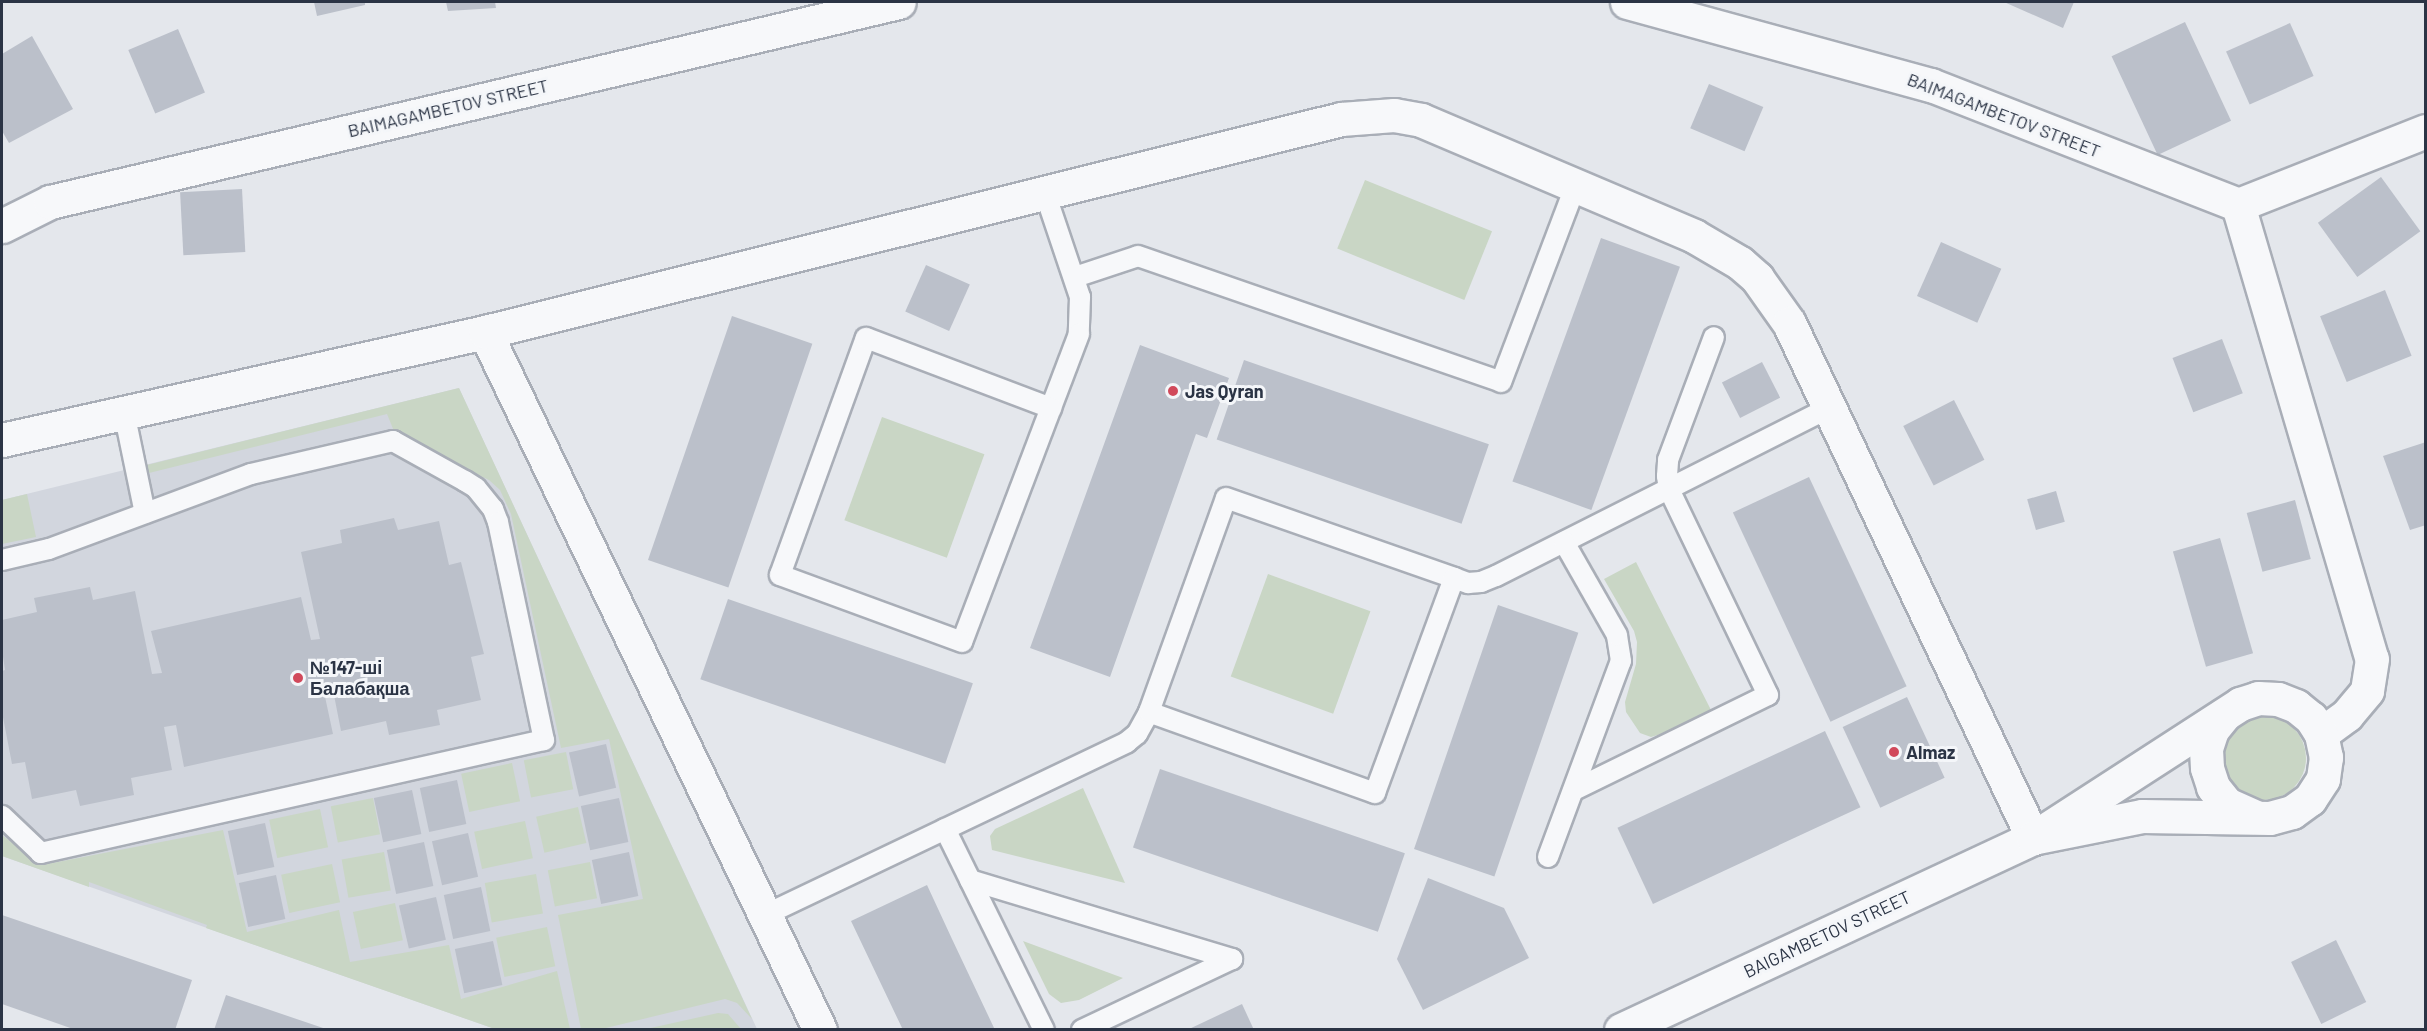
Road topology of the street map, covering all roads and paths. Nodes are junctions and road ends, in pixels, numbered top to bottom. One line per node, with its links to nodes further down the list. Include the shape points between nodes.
1 (899, 2): 7 (street, BAIMAGAMBETOV STREET, via 50,202)
2 (1627, 2): 6 (street, BAIMAGAMBETOV STREET, via 1930,85)
3 (2426, 131): 6 (street)
4 (1576, 185): 5 (street, via 1422,120 1394,115 1341,119); 8 (lane, via 1501,382 1138,256); 12 (street, via 1694,236 1740,262 1789,323)
5 (1045, 193): 8 (lane); 9 (street)
6 (2238, 205): 22 (street, via 2372,659 2367,691 2347,714)
7 (2, 226)
8 (1075, 277): 11 (lane, via 1080,297 1079,334)
9 (485, 332): 13 (street); 30 (street)
10 (1714, 337): 15 (lane, via 1668,460)
11 (1051, 408): 11 (lane, via 962,642 780,575 866,338)
12 (1829, 408): 15 (lane); 27 (street)
13 (124, 412): 14 (street); 16 (lane)
14 (2, 440)
15 (1669, 489): 17 (lane); 23 (lane, via 1768,695)
16 (145, 513): 18 (lane, via 48,549); 24 (lane, via 251,474 393,441 465,481 486,498 498,522 544,740 41,853)
17 (1564, 542): 19 (lane, via 1481,582); 23 (lane, via 1617,635 1621,660)
18 (2, 560)
19 (1454, 578): 20 (lane, via 1375,792); 20 (lane, via 1226,498)
20 (1149, 712): 26 (lane, via 1137,734 1127,742)
21 (2224, 715): 22 (street, via 2258,698 2278,699 2303,712); 25 (street, via 2212,730 2206,749 2213,787 2227,804 2247,815); 27 (street)
22 (2321, 734): 25 (street, via 2326,757 2323,779 2301,806)
23 (1574, 790): 28 (lane)
24 (2, 816)
25 (2270, 818): 27 (street, via 2142,816)
26 (945, 829): 29 (lane); 30 (lane)
27 (2033, 838): 34 (street, BAIGAMBETOV STREET)
28 (1548, 857)
29 (970, 880): 32 (lane); 33 (lane, via 1232,959)
30 (765, 915): 31 (street)
31 (819, 1029)
32 (1044, 1029)
33 (1082, 1029)
34 (1622, 1029)

